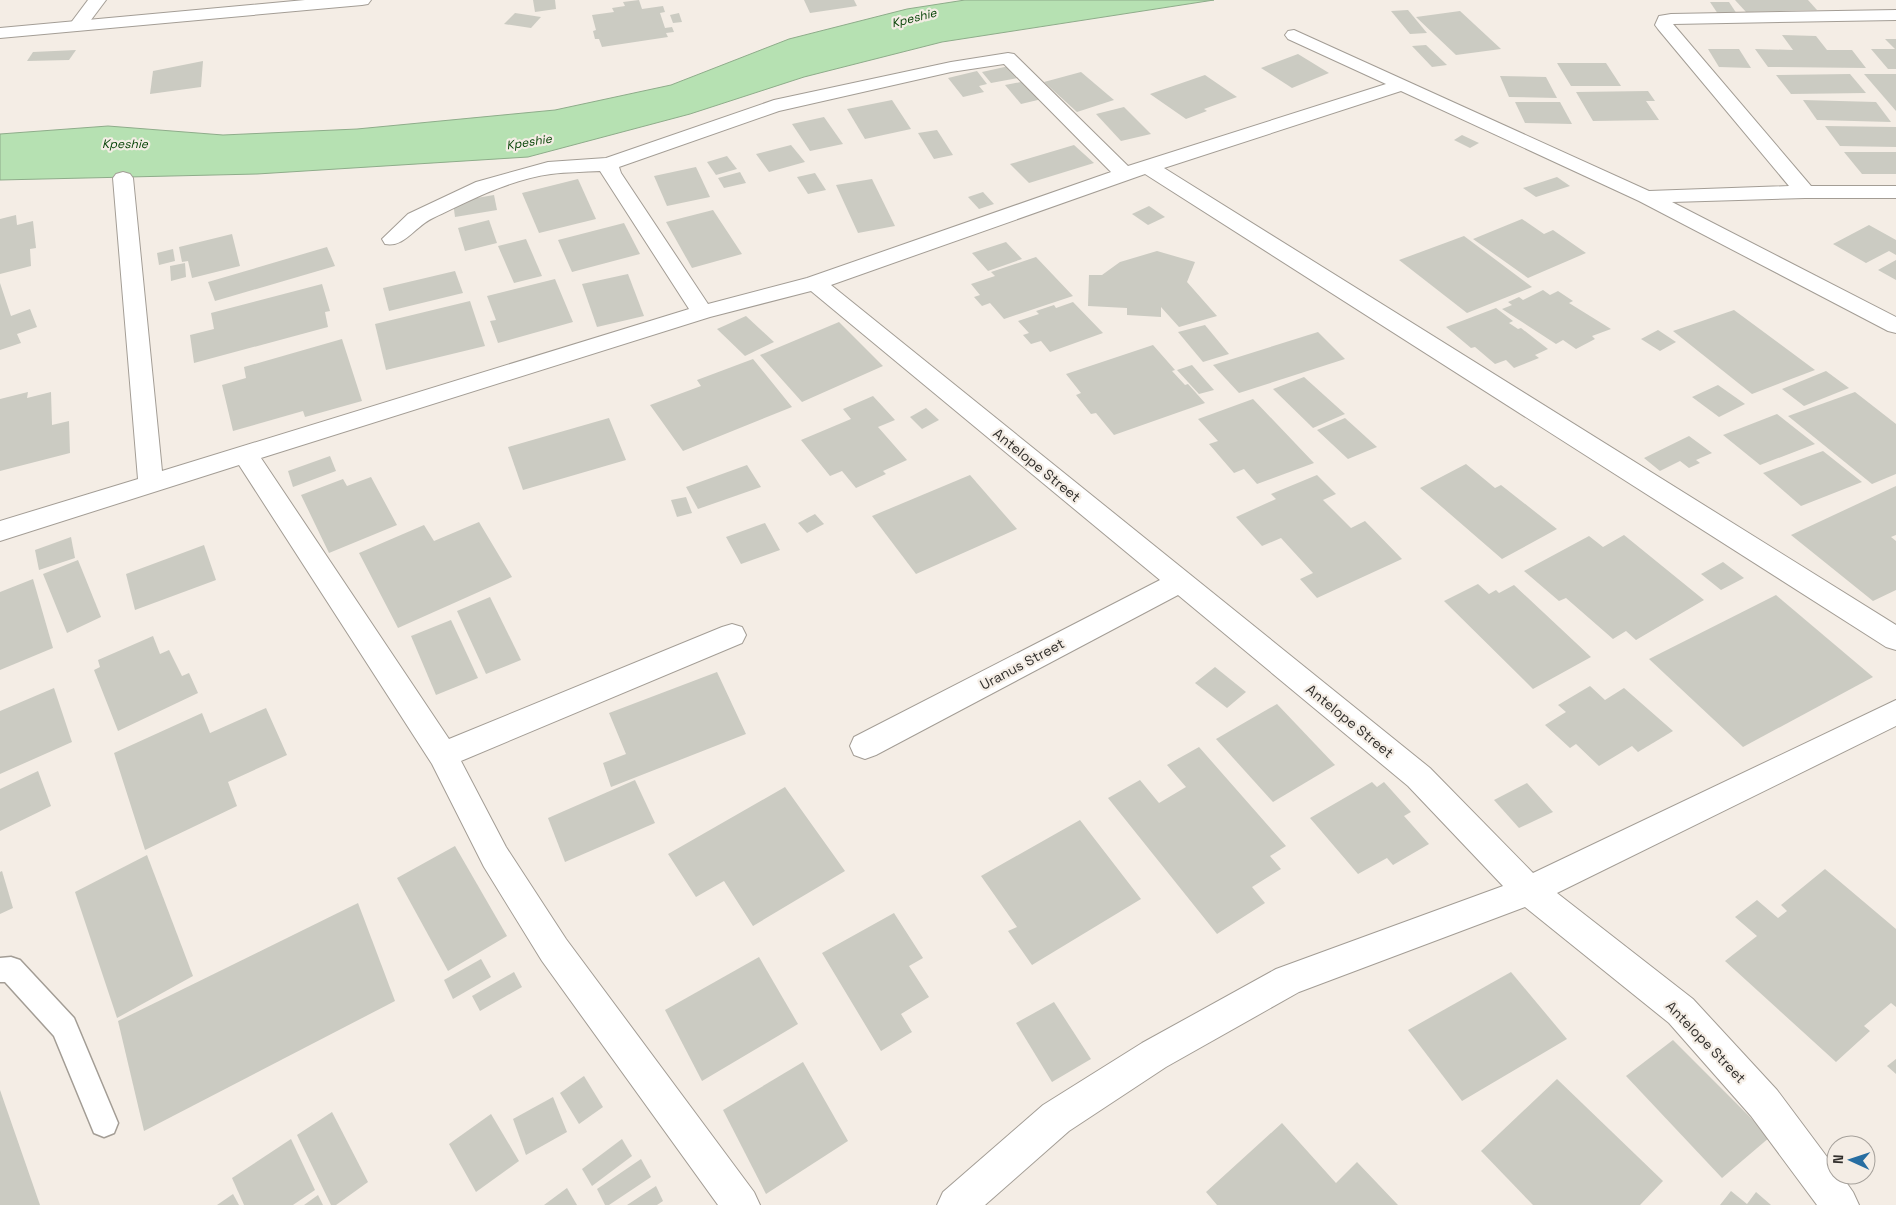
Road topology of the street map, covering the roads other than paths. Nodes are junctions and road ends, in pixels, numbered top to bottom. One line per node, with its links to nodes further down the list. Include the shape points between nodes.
1 (97, 0): 5 (street)
2 (362, 0): 3 (street)
3 (294, 4): 5 (street)
4 (1896, 15): 13 (street, via 1665,20 1664,25)
5 (79, 24): 6 (street)
6 (0, 33)
7 (1294, 35): 8 (street)
8 (1402, 85): 10 (street); 15 (street)
9 (608, 164): 11 (street, via 774,106 951,67 1008,58); 16 (street, via 548,168 483,186 415,218); 18 (street)
10 (1148, 166): 11 (street); 25 (street)
11 (1124, 174): 17 (street)
12 (123, 178): 21 (street)
13 (1805, 192): 14 (street); 15 (street)
14 (1896, 192)
15 (1646, 197): 19 (street)
16 (393, 239)
17 (815, 283): 18 (street); 23 (street, Antelope Street)
18 (702, 312): 20 (street)
19 (1896, 326)
20 (245, 454): 21 (street); 28 (street)
21 (150, 484): 22 (street)
22 (0, 531)
23 (1180, 582): 27 (street, Uranus Street); 29 (street, Antelope Street, via 1419,777)
24 (732, 635): 28 (street)
25 (1896, 640)
26 (1896, 712): 29 (street)
27 (865, 746)
28 (443, 755): 32 (street, via 495,857 554,950)
29 (1529, 891): 33 (street, via 1288,980 1154,1055 1056,1118); 34 (street, Antelope Street, via 1681,1011 1764,1103)
30 (0, 970): 31 (lane, via 11,969 64,1026)
31 (104, 1123)
32 (740, 1205)
33 (956, 1205)
34 (1840, 1205)

